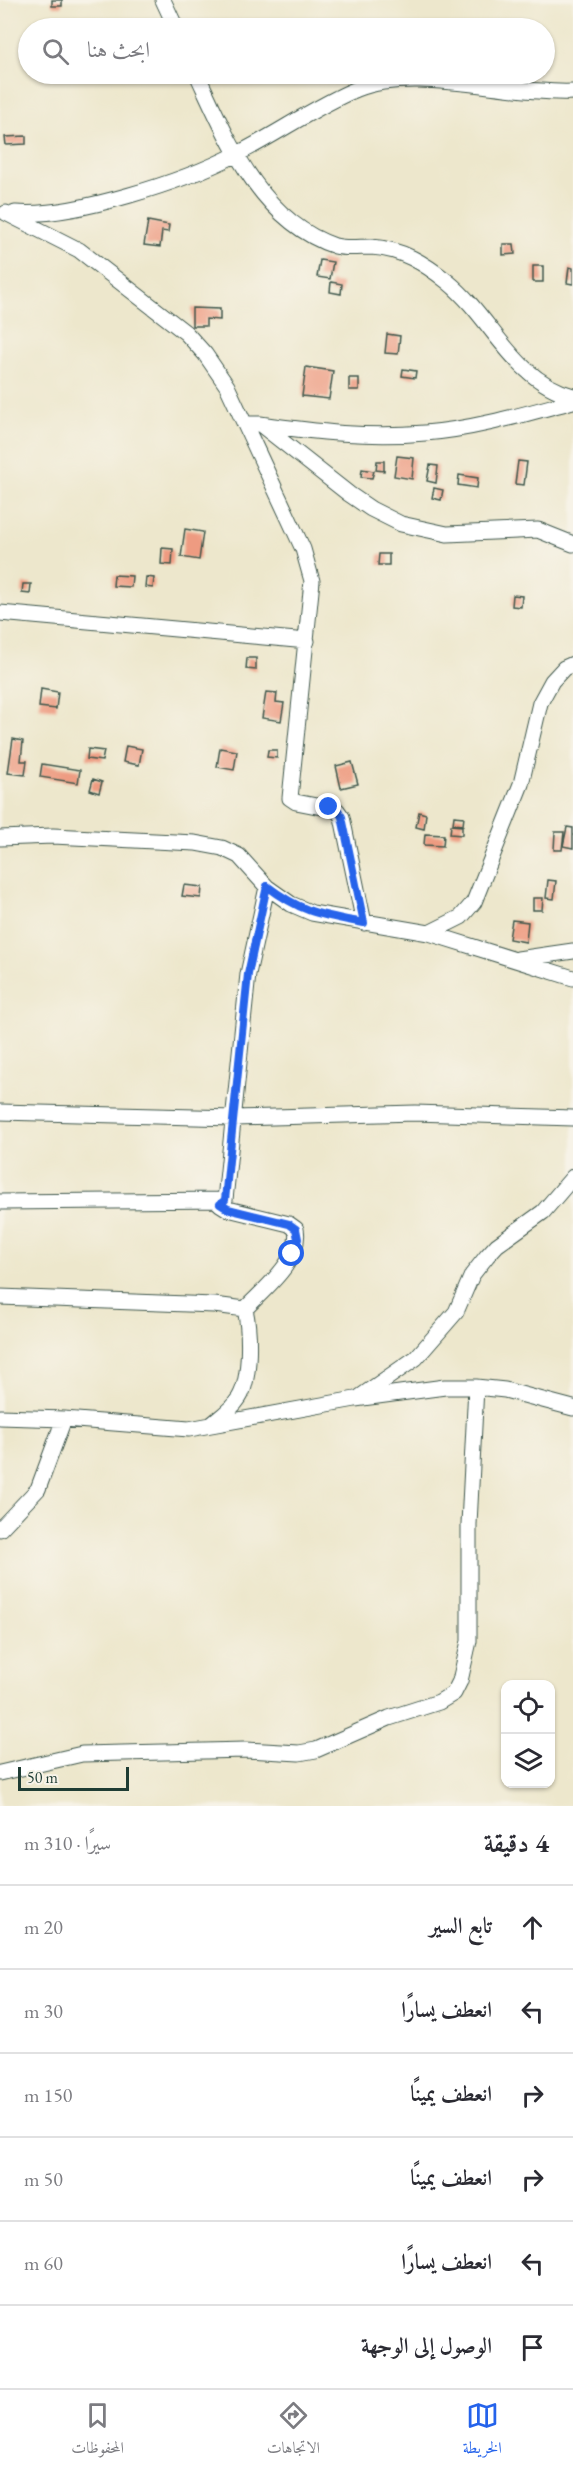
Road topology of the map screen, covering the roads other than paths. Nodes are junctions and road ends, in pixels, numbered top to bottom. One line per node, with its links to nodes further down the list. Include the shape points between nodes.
1 (163, 0): 2 (street)
2 (171, 18)
3 (202, 84): 7 (street)
4 (378, 84): 7 (street, via 357,89)
5 (451, 84): 6 (street, via 546,94)
6 (573, 92)
7 (235, 155): 8 (street, via 112,200 51,212); 9 (street, via 269,201 313,235 337,246 398,251 423,262 451,284 530,376 554,391)
8 (3, 213): 11 (street, via 79,250 186,333 216,368)
9 (573, 396)
10 (573, 401): 12 (street, via 427,433 378,435)
11 (245, 424): 12 (street); 15 (street, via 309,568 312,600)
12 (260, 424): 13 (street, via 348,494 401,524 447,534 538,530)
13 (573, 544)
14 (0, 612): 15 (street)
15 (307, 641): 19 (street, via 290,798 338,810)
16 (573, 664): 20 (street, via 552,681 540,703 520,784 474,902 461,917)
17 (0, 838): 18 (street, via 53,836 222,848 239,856)
18 (267, 886): 19 (street, via 291,904 312,913); 25 (street, via 248,974)
19 (364, 923): 20 (street)
20 (429, 933): 22 (street)
21 (573, 951): 22 (street)
22 (515, 960): 23 (street)
23 (573, 978)
24 (0, 1112): 25 (street)
25 (234, 1118): 26 (street, via 415,1113); 28 (street)
26 (573, 1118)
27 (573, 1177): 33 (street, via 543,1212 487,1256 472,1275 456,1312 416,1358)
28 (225, 1200): 29 (street); 31 (street, via 220,1204 228,1209 289,1224 296,1229 298,1239 286,1264)
29 (0, 1202)
30 (0, 1297): 31 (street)
31 (245, 1309): 37 (street, via 249,1333 245,1386 231,1409)
32 (476, 1387): 33 (street); 34 (street, via 505,1390); 39 (street, via 469,1524 469,1641 454,1693 316,1750 299,1753 245,1750 82,1754)
33 (355, 1400): 37 (street)
34 (573, 1408)
35 (0, 1417): 36 (street)
36 (64, 1419): 37 (street, via 156,1428); 38 (street, via 38,1489)
37 (209, 1427)
38 (0, 1529)
39 (0, 1773)

